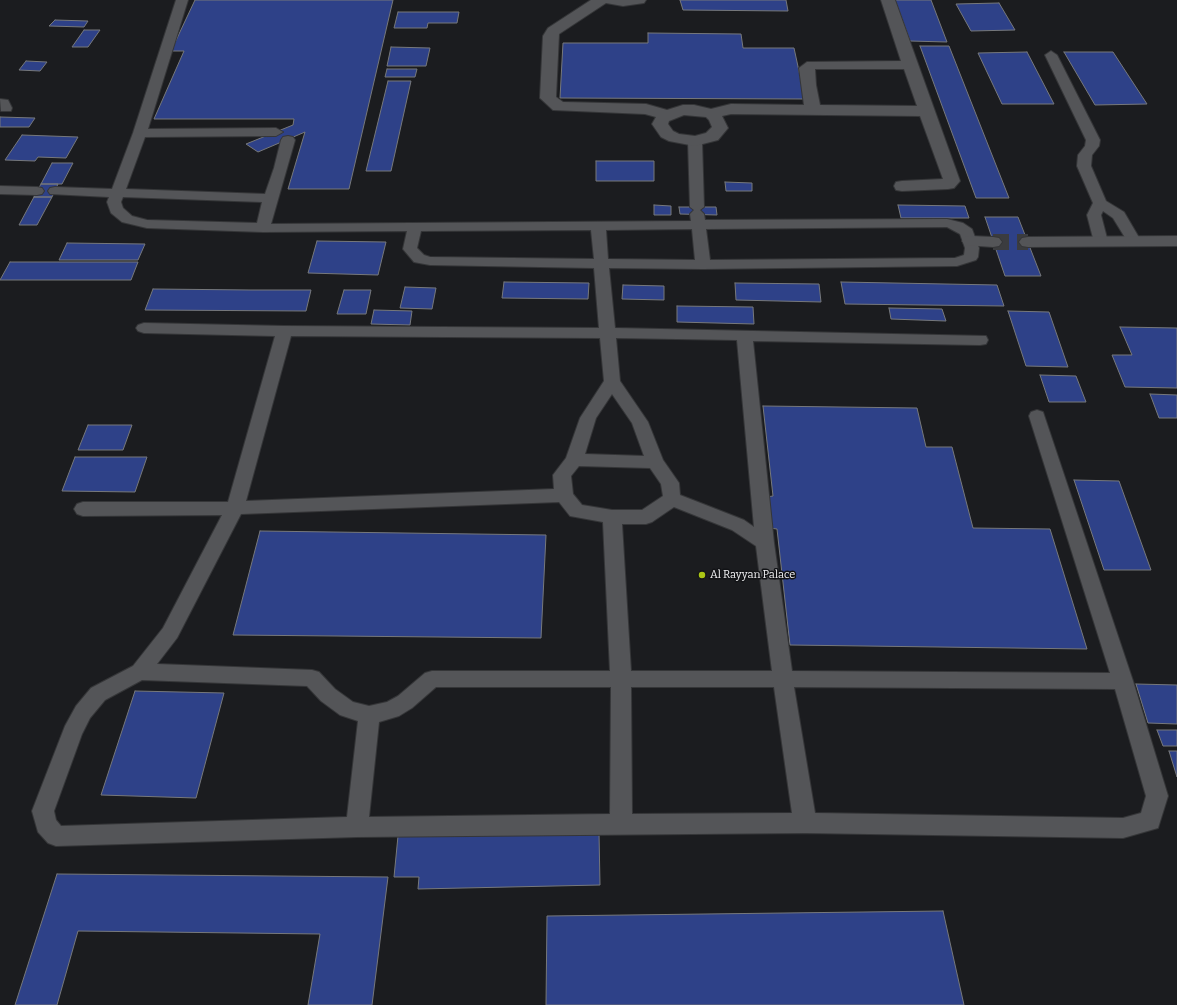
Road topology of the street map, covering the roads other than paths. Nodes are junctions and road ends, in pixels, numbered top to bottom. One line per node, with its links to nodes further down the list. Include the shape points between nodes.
1 (182, 0): 12 (lane)
2 (601, 0): 11 (street, via 553,31 550,36 548,98 553,104 565,108 646,109)
3 (611, 0): 4 (street)
4 (639, 0)
5 (888, 0): 7 (street)
6 (1051, 54): 20 (lane, via 1093,140 1083,161)
7 (910, 65): 8 (street, via 809,66 808,86); 9 (street)
8 (813, 110): 9 (street); 10 (street, via 731,109)
9 (927, 111): 14 (street, via 952,181 948,184)
10 (710, 114): 11 (street, via 694,110); 13 (street, via 719,123 720,128 712,137)
11 (667, 115): 13 (street, via 660,124 667,134)
12 (140, 133): 18 (lane); 19 (lane, via 282,136 281,168)
13 (695, 141): 21 (lane)
14 (902, 186)
15 (0, 190): 16 (lane)
16 (37, 191)
17 (55, 191): 18 (lane)
18 (117, 193): 19 (lane); 24 (lane, via 114,202 116,210 127,219 147,224)
19 (270, 198): 24 (lane)
20 (1100, 203): 26 (lane, via 1119,216); 30 (lane, via 1094,215)
21 (698, 215): 22 (lane); 25 (lane, via 947,223 967,232); 32 (lane)
22 (598, 225): 23 (lane); 31 (lane)
23 (415, 227): 24 (lane); 31 (lane, via 410,249 418,259)
24 (263, 228)
25 (971, 241): 28 (street); 32 (lane, via 971,256 957,262)
26 (1134, 241): 27 (street); 30 (street)
27 (1177, 241)
28 (993, 242)
29 (1028, 242): 30 (street)
30 (1101, 242)
31 (601, 263): 32 (lane); 35 (lane)
32 (703, 265)
33 (144, 328): 34 (lane)
34 (284, 331): 35 (lane); 44 (lane)
35 (609, 333): 36 (lane); 38 (lane)
36 (744, 335): 37 (lane); 47 (lane)
37 (980, 340)
38 (612, 381): 40 (lane, via 588,418); 41 (lane, via 640,422)
39 (1037, 416): 51 (lane)
40 (574, 460): 41 (lane); 42 (lane, via 562,475)
41 (654, 462): 43 (lane, via 670,483)
42 (564, 495): 44 (lane); 46 (lane, via 576,511)
43 (672, 499): 46 (lane, via 646,517); 47 (lane, via 738,525)
44 (235, 508): 45 (lane); 48 (lane, via 170,633)
45 (82, 509)
46 (612, 517): 50 (lane)
47 (765, 543): 49 (lane)
48 (140, 672): 52 (lane, via 312,678 328,695 347,709); 55 (lane, via 98,694 83,712 72,732 43,811 46,826 56,836)
49 (783, 679): 50 (lane); 51 (lane); 53 (lane)
50 (621, 680): 52 (lane, via 432,679 392,710); 54 (lane)
51 (1123, 681): 53 (lane, via 1157,796 1150,821 1123,828)
52 (369, 715): 55 (lane)
53 (805, 823): 54 (lane)
54 (621, 824): 55 (lane)
55 (357, 827)

